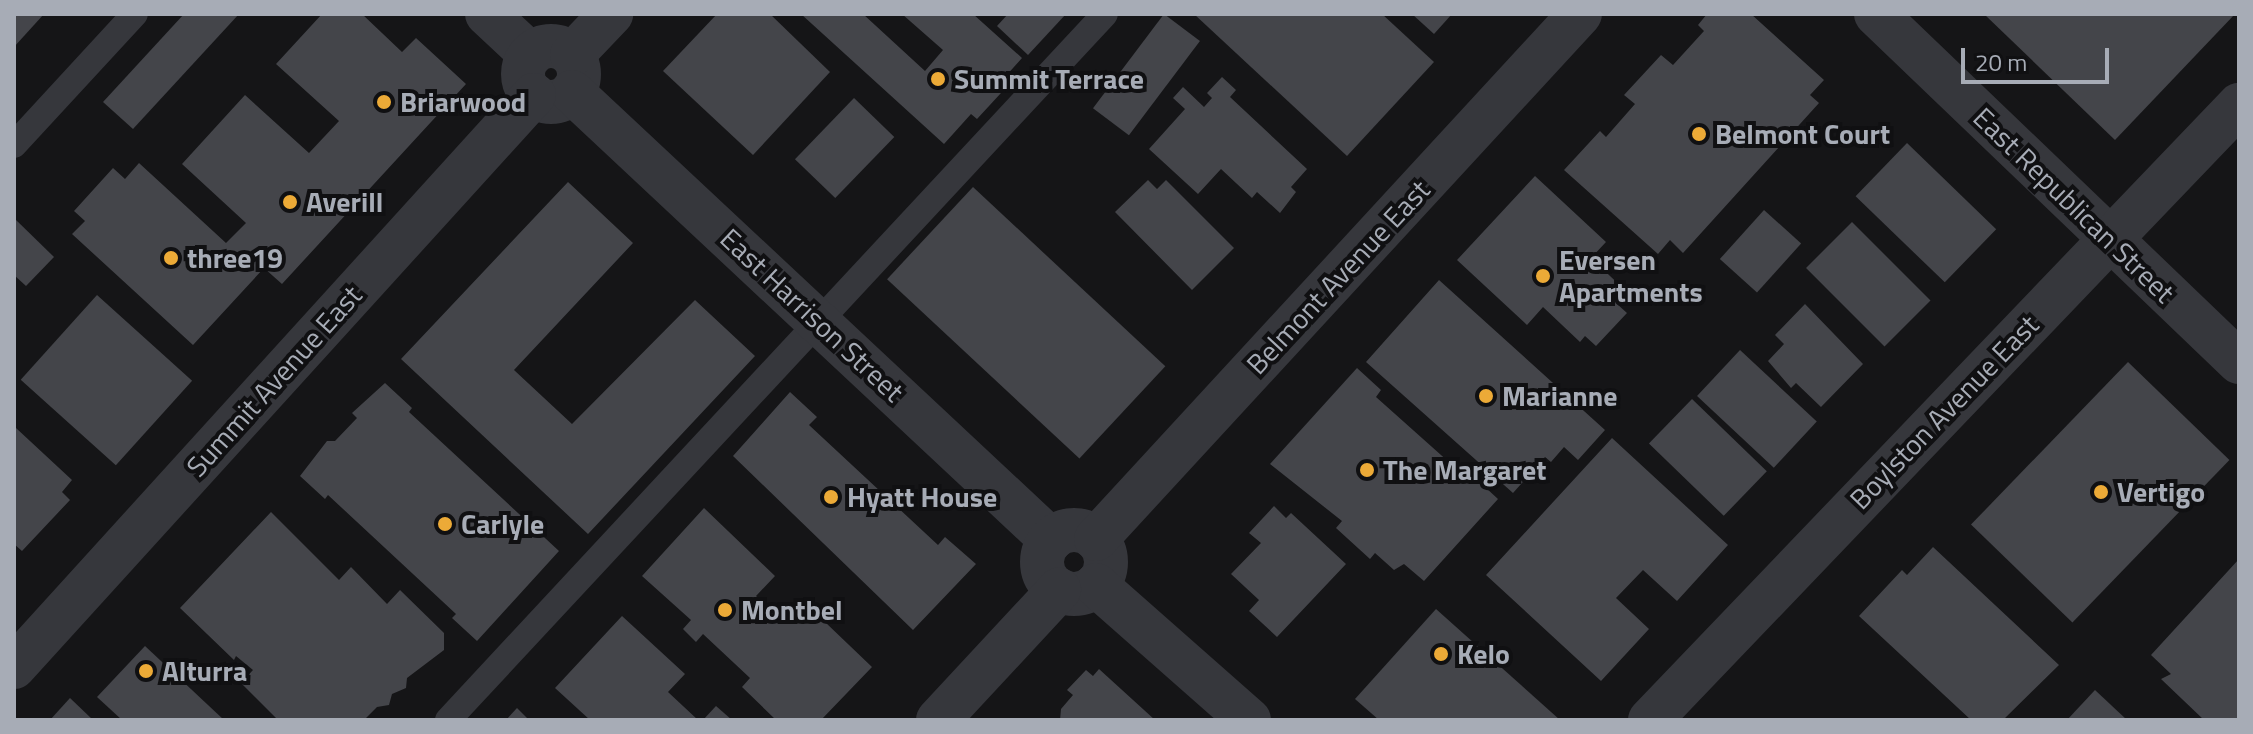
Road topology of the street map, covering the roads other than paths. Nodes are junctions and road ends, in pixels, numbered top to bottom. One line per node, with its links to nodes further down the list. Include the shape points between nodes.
1 (135, 14): 9 (lane)
2 (487, 14): 7 (street, East Harrison Street)
3 (611, 14): 7 (street, Summit Avenue East)
4 (1105, 14): 11 (lane)
5 (1580, 14): 13 (street, Belmont Avenue East)
6 (1876, 14): 10 (street, East Republican Street)
7 (552, 74): 11 (street, East Harrison Street); 16 (street, Summit Avenue East)
8 (2239, 105): 10 (street, Boylston Avenue East)
9 (14, 145)
10 (2109, 240): 12 (street, East Republican Street); 20 (street, Boylston Avenue East)
11 (819, 321): 14 (street, East Harrison Street); 17 (lane)
12 (2239, 362)
13 (1096, 539): 14 (street, via 1073,530); 15 (street, via 1105,566)
14 (1051, 540): 15 (street, via 1042,564)
15 (1078, 588): 18 (street); 19 (street)
16 (14, 667)
17 (448, 720)
18 (938, 720)
19 (1249, 720)
20 (1650, 720)

